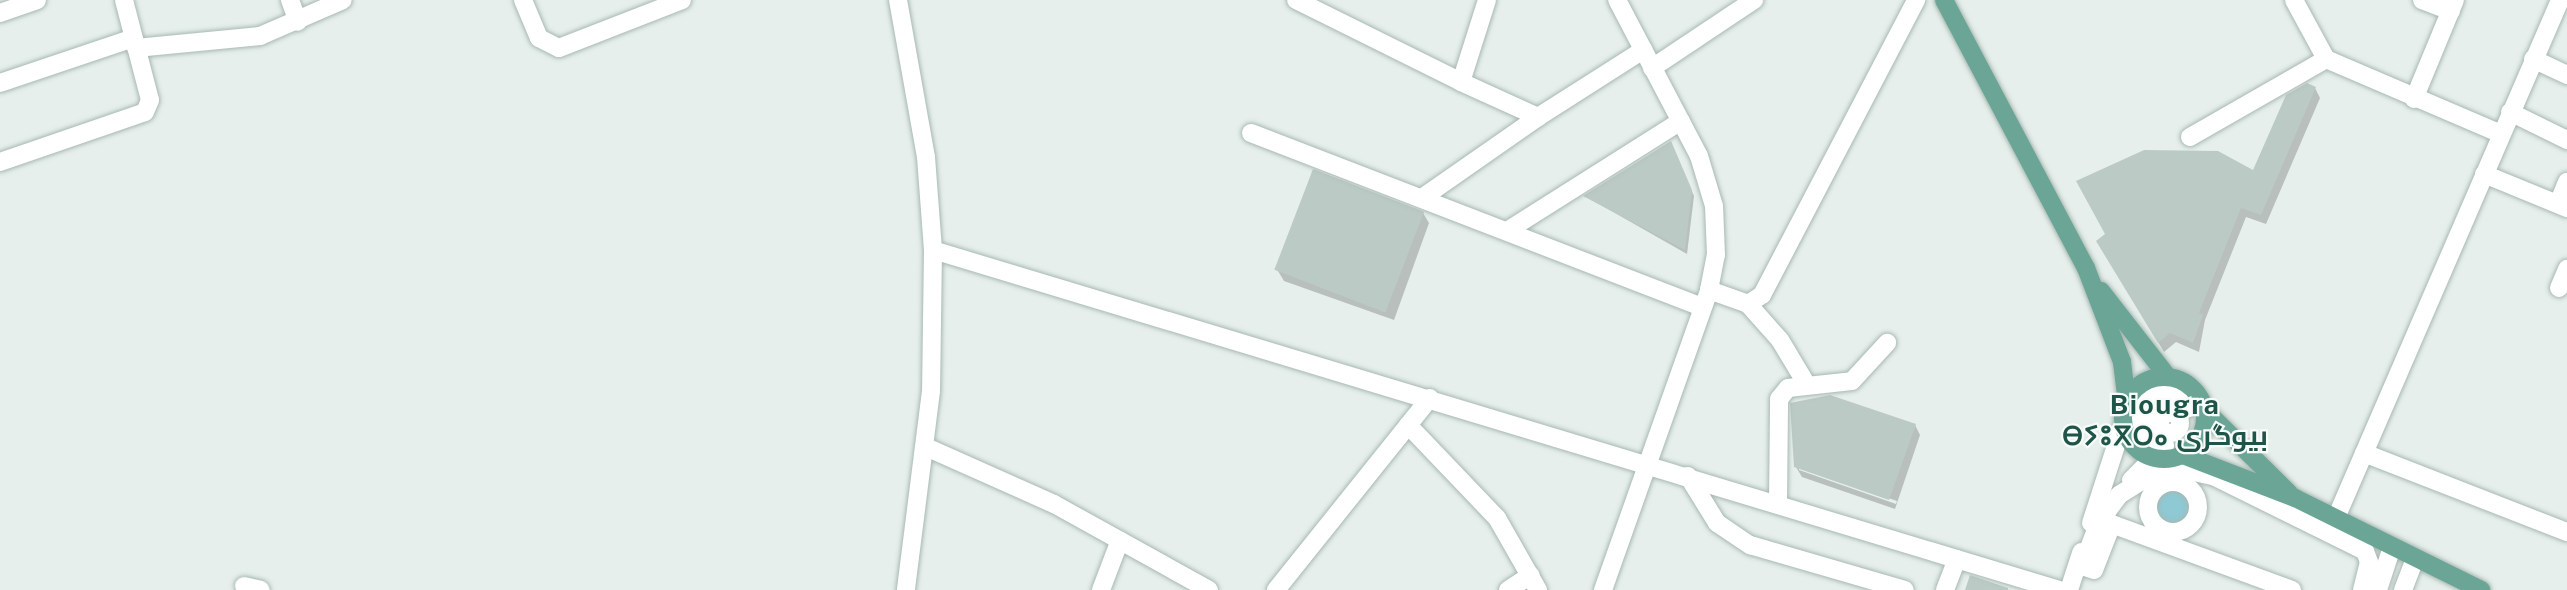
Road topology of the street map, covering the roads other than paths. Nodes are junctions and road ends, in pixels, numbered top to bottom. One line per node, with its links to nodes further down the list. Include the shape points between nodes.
1 (37, 0): 18 (street)
2 (124, 0): 20 (street)
3 (290, 0): 19 (street)
4 (343, 0): 19 (street)
5 (523, 0): 6 (street, via 539,38 559,48)
6 (682, 0)
7 (898, 0): 42 (street, via 926,157)
8 (1296, 0): 26 (street)
9 (1487, 0): 26 (street)
10 (1617, 0): 21 (street)
11 (1754, 0): 24 (street)
12 (1916, 0): 47 (street, via 1762,295)
13 (1944, 0): 43 (main road)
14 (2295, 0): 22 (street)
15 (2422, 0): 17 (street)
16 (2560, 0): 23 (street)
17 (2453, 6): 28 (street)
18 (0, 13)
19 (298, 22): 20 (street, via 225,44)
20 (135, 43): 27 (street); 36 (street, via 150,100 145,112)
21 (1643, 50): 24 (street); 30 (street)
22 (2326, 59): 28 (street); 34 (street)
23 (2533, 59): 25 (street); 29 (street)
24 (1652, 68): 31 (street)
25 (2567, 75)
26 (1461, 82): 30 (street)
27 (0, 83)
28 (2414, 99): 33 (street)
29 (2510, 112): 33 (street); 35 (street)
30 (1538, 117): 39 (street)
31 (1681, 121): 41 (street); 46 (street, via 1714,206 1716,255)
32 (1251, 133): 39 (street)
33 (2501, 134): 37 (street)
34 (2190, 137)
35 (2567, 140)
36 (0, 162)
37 (2484, 174): 40 (street); 57 (street)
38 (2567, 182): 40 (street)
39 (1422, 198): 41 (street)
40 (2563, 206)
41 (1510, 229): 46 (street)
42 (933, 250): 51 (street); 56 (street)
43 (2086, 268): 49 (main road); 52 (main road, via 2122,362)
44 (2567, 269): 45 (street)
45 (2559, 288)
46 (1706, 298): 47 (street); 60 (street)
47 (1748, 303): 50 (street, via 1780,340)
48 (1887, 342): 50 (street, via 1852,381)
49 (2168, 377): 52 (main road, via 2144,382); 53 (main road, via 2191,387)
50 (1807, 385): 63 (street, via 1788,388 1779,399)
51 (1430, 398): 55 (street); 60 (street)
52 (2127, 400): 54 (main road)
53 (2205, 409): 58 (main road, via 2202,436); 62 (main road)
54 (2123, 424): 59 (main road, via 2133,446); 64 (street)
55 (1408, 425): 71 (street, via 1497,518); 75 (street)
56 (926, 447): 67 (street); 72 (street)
57 (2364, 453): 65 (street); 66 (street)
58 (2183, 455): 59 (main road); 62 (main road)
59 (2153, 458): 64 (street)
60 (1644, 462): 61 (street); 77 (street)
61 (1688, 476): 63 (street); 78 (street, via 1717,523 1750,544)
62 (2295, 498): 65 (main road)
63 (1778, 503): 70 (street)
64 (2093, 516): 81 (street)
65 (2336, 518): 68 (main road)
66 (2567, 532)
67 (1120, 540): 73 (street); 74 (street)
68 (2392, 547): 69 (main road); 84 (street)
69 (2415, 558): 85 (street); 86 (main road)
70 (1957, 559): 79 (street); 80 (street)
71 (1534, 582): 76 (street)
72 (906, 590)
73 (1101, 590)
74 (1209, 590)
75 (1276, 590)
76 (1508, 590)
77 (1603, 590)
78 (1905, 590)
79 (1945, 590)
80 (2059, 590)
81 (2069, 590)
82 (2292, 590): 83 (street, via 2112,524 2094,570 2082,566 2098,522 2120,495 2151,476 2190,471 2215,477 2365,551 2369,562)
83 (2362, 590)
84 (2378, 590)
85 (2403, 590)
86 (2481, 590)

